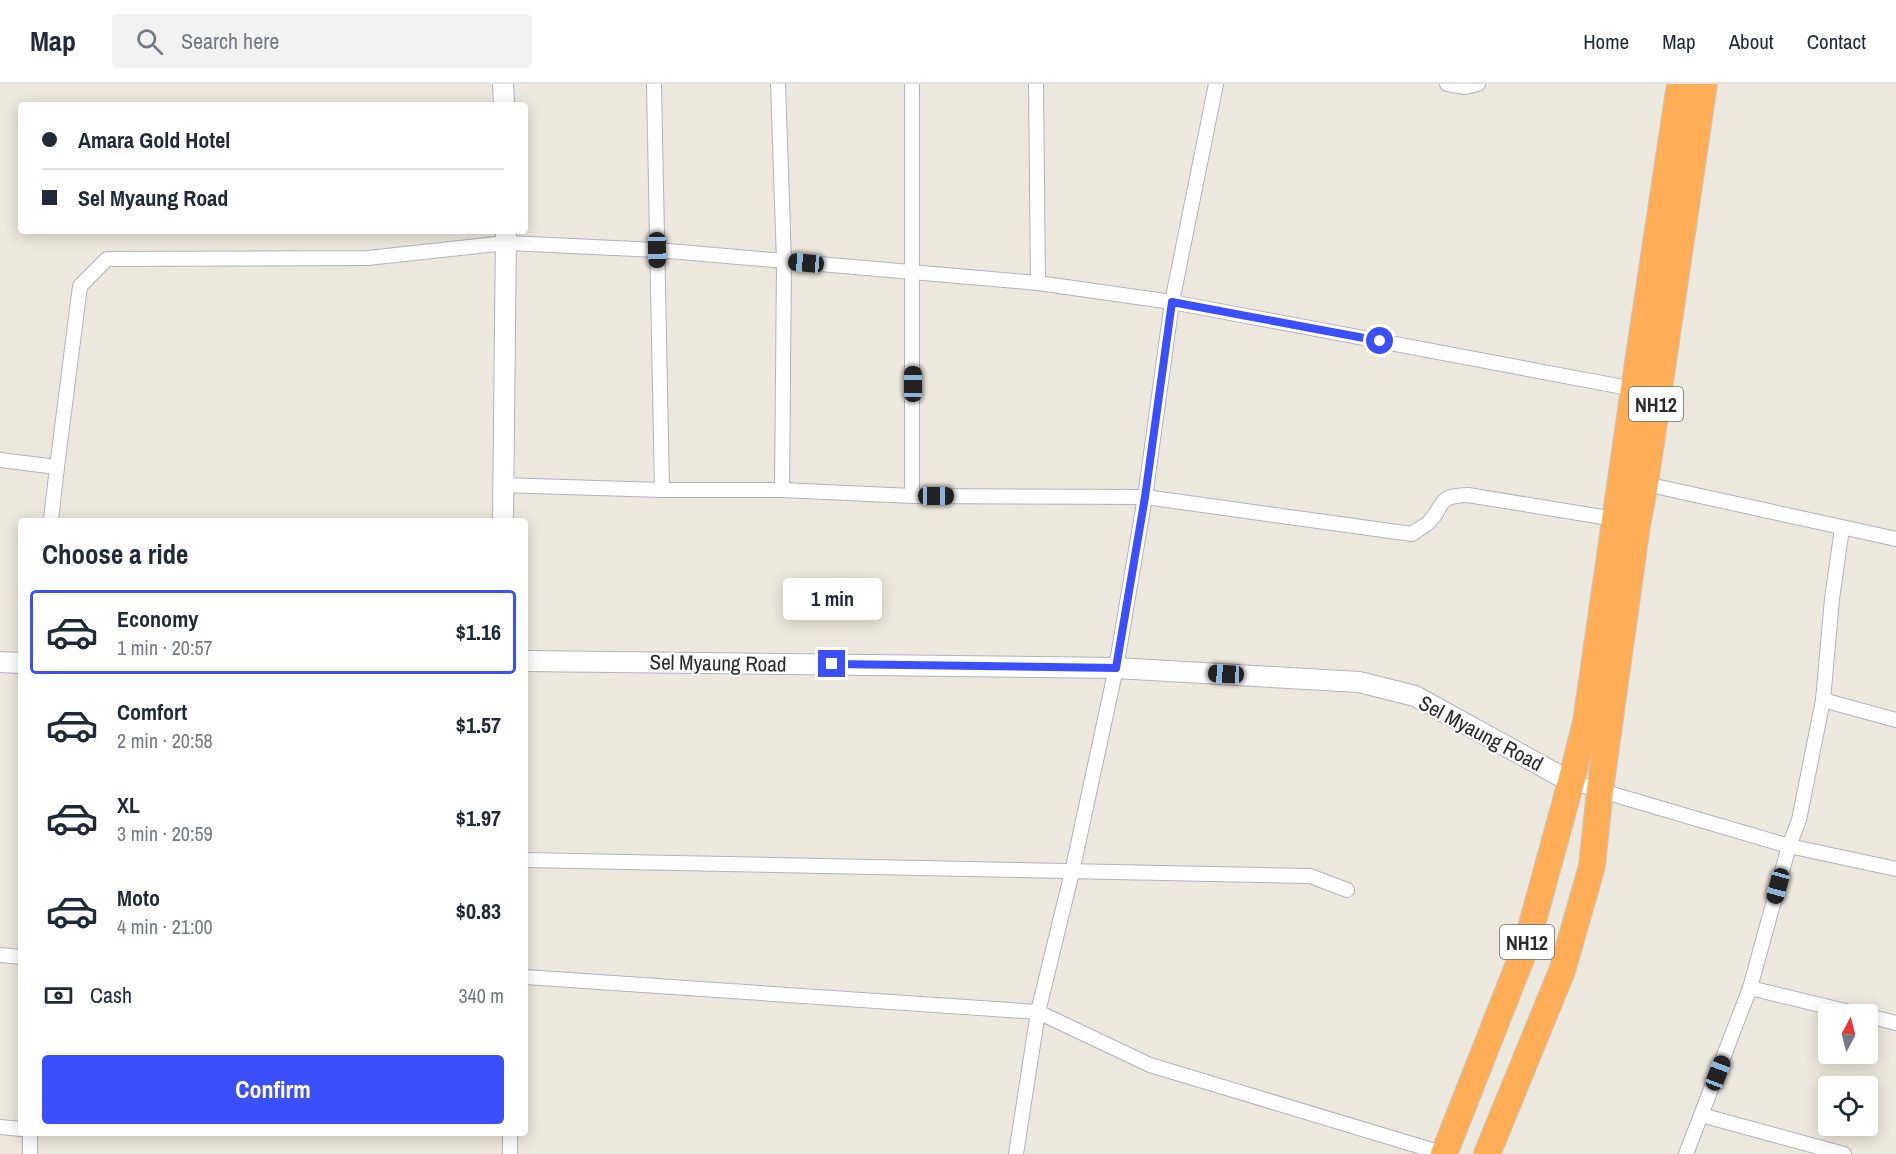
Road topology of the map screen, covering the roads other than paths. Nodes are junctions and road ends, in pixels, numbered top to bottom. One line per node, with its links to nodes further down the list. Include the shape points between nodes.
1 (503, 84): 11 (main road)
2 (654, 84): 13 (street)
3 (778, 84): 14 (street)
4 (912, 84): 15 (street)
5 (1036, 84): 16 (street)
6 (1216, 84): 17 (street)
7 (1447, 84): 8 (street)
8 (1479, 84)
9 (1680, 84): 18 (highway, NH12)
10 (1704, 84): 21 (highway, NH12)
11 (504, 102)
12 (506, 237): 13 (street); 20 (street, via 368,258 107,260 80,286); 22 (main road)
13 (657, 250): 14 (street); 23 (street)
14 (784, 261): 15 (street); 24 (street)
15 (914, 272): 16 (street); 25 (street)
16 (1038, 283): 17 (street)
17 (1172, 302): 18 (street); 26 (street)
18 (1634, 389): 21 (highway, NH12)
19 (0, 460): 20 (street)
20 (57, 467): 27 (street)
21 (1633, 481): 29 (highway, NH12); 30 (street); 39 (highway, NH12, via 1637,525)
22 (504, 485): 23 (street); 28 (main road)
23 (662, 490): 24 (street)
24 (782, 490): 25 (street)
25 (912, 496): 26 (street)
26 (1145, 497): 29 (street, via 1412,534 1429,523 1442,502 1453,495); 35 (street)
27 (51, 518)
28 (503, 518)
29 (1615, 519): 38 (highway, NH12, via 1586,722)
30 (1842, 528): 31 (street); 36 (street)
31 (1896, 540)
32 (528, 661): 35 (main road, Sel Myaung Road)
33 (0, 662): 34 (main road)
34 (18, 663)
35 (1116, 668): 38 (main road, Sel Myaung Road, via 1359,682 1415,696); 43 (street)
36 (1823, 700): 37 (street); 40 (street)
37 (1896, 720)
38 (1571, 782): 39 (street); 61 (highway, NH12, via 1526,946)
39 (1600, 790): 40 (street); 62 (highway, NH12, via 1592,866 1562,971)
40 (1789, 846): 42 (street); 48 (street)
41 (528, 860): 43 (street)
42 (1896, 869)
43 (1072, 872): 44 (street, via 1310,876); 50 (street)
44 (1347, 890)
45 (0, 954): 46 (street)
46 (18, 957)
47 (528, 977): 50 (street)
48 (1750, 987): 49 (street); 53 (street)
49 (1818, 1004)
50 (1038, 1012): 60 (street); 61 (street, via 1150,1065)
51 (1878, 1018): 52 (street)
52 (1896, 1023)
53 (1701, 1115): 63 (street); 64 (street)
54 (0, 1127): 55 (street)
55 (18, 1129)
56 (30, 1136): 58 (street)
57 (510, 1136): 59 (street)
58 (30, 1154)
59 (510, 1154)
60 (1016, 1154)
61 (1444, 1154)
62 (1487, 1154)
63 (1686, 1154)
64 (1844, 1154)

